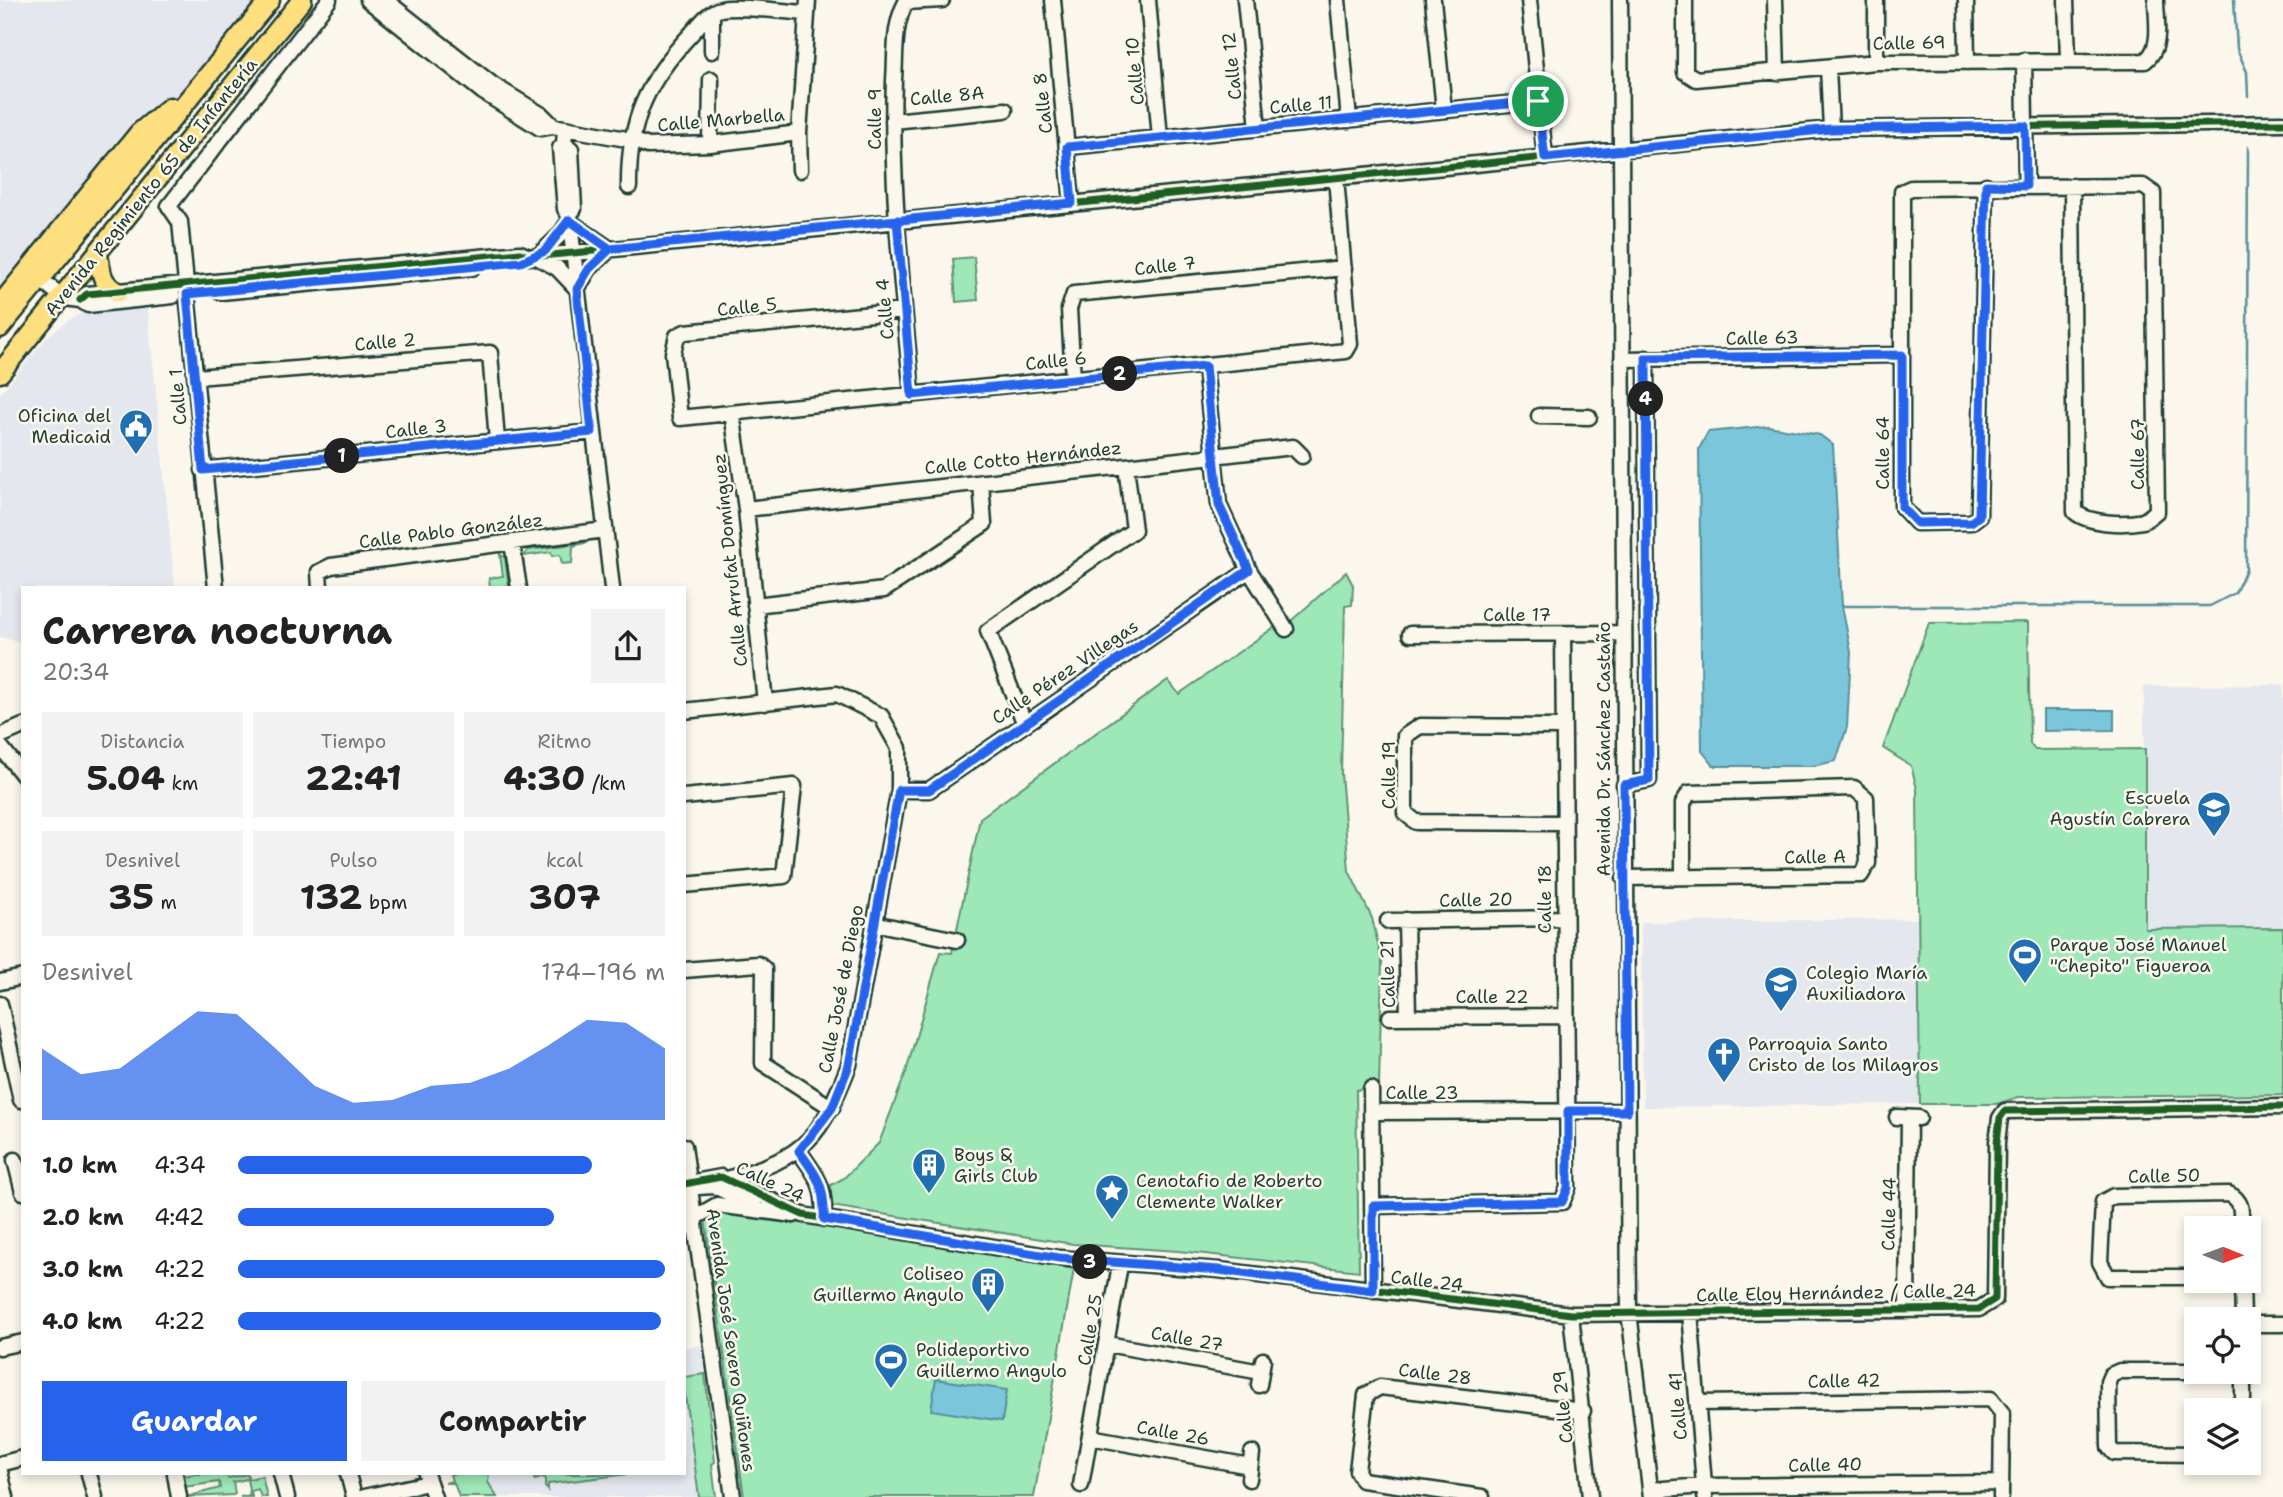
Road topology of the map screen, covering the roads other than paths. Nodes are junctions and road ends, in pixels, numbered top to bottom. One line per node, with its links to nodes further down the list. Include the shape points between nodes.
1 (270, 0): 61 (main road, Avenida Regimiento 65 de Infantería, via 198,85 139,133)
2 (302, 0): 58 (main road, Avenida Regimiento 65 de Infantería)
3 (330, 0): 63 (street, Calle 1, via 169,206 180,222)
4 (368, 0): 20 (street)
5 (942, 0): 34 (street, Calle 9, via 906,2 897,19)
6 (1052, 0): 44 (street, Calle 8)
7 (1148, 0): 41 (street, Calle 10)
8 (1245, 0): 38 (street, Calle 12)
9 (1338, 0): 33 (street)
10 (1433, 0): 32 (street)
11 (1529, 0): 30 (street)
12 (1620, 0): 45 (street, Avenida Dr. Sánchez Castaño)
13 (1685, 0): 28 (street, Calle 69, via 1685,72 1690,77)
14 (1775, 0): 28 (street)
15 (1876, 0): 25 (street)
16 (1966, 0): 26 (street)
17 (2067, 0): 23 (street)
18 (2156, 0): 23 (street, Calle 69, via 2154,55 2145,61)
19 (807, 6): 21 (street); 40 (street)
20 (388, 7): 37 (street, via 472,76)
21 (712, 13): 22 (street); 42 (street, via 652,82 637,113)
22 (712, 51)
23 (2068, 59): 24 (street, Calle 69)
24 (2024, 60): 26 (street, Calle 69); 36 (street)
25 (1876, 62): 26 (street, Calle 69); 27 (street, Calle 69)
26 (1967, 62)
27 (1828, 68): 28 (street, Calle 69); 39 (street)
28 (1777, 73)
29 (711, 79): 43 (street)
30 (1538, 101): 32 (street, Calle 11); 46 (street)
31 (1005, 110): 34 (street, Calle 8A)
32 (1444, 110): 33 (street, Calle 11)
33 (1349, 120): 38 (street, Calle 11)
34 (893, 121): 55 (street, Calle 9)
35 (2283, 123): 36 (street)
36 (2025, 126): 39 (street); 50 (street)
37 (559, 127): 42 (street, Calle Marbella); 54 (street, via 564,144 571,149 568,194 574,209)
38 (1258, 128): 41 (street, Calle 11)
39 (1831, 129): 45 (street)
40 (799, 133): 43 (street, Calle Marbella); 47 (street)
41 (1160, 138): 44 (street, Calle 11)
42 (632, 140): 43 (street, Calle Marbella, via 648,146); 52 (street)
43 (710, 144)
44 (1067, 147): 53 (street, Calle 8)
45 (1622, 150): 46 (street); 71 (street, Avenida Dr. Sánchez Castaño)
46 (1545, 158): 48 (street)
47 (800, 170)
48 (1336, 178): 53 (street); 60 (street, Calle 6)
49 (1986, 185): 50 (street, Calle 64); 69 (street, Calle 64, via 1902,192); 69 (street, Calle 64, via 1979,516 1971,522 1917,523 1902,507)
50 (2026, 186): 51 (street, Calle 64)
51 (2072, 186): 51 (street, Calle 67, via 2143,186 2153,193 2157,511 2144,520 2097,521 2075,512)
52 (629, 187)
53 (1072, 203): 55 (street)
54 (569, 218): 56 (street); 57 (street); 59 (street, via 561,234)
55 (897, 220): 56 (street); 67 (street, Calle 4)
56 (610, 249): 57 (street); 62 (street)
57 (573, 253): 59 (street); 62 (street)
58 (98, 254): 64 (main road, via 102,278); 65 (main road, Avenida Regimiento 65 de Infantería)
59 (533, 257): 62 (street, via 557,268); 63 (street, via 432,272)
60 (1344, 268): 72 (street, Calle 6, via 1350,344 1346,351); 75 (street, Calle 7, via 1074,294 1069,309)
61 (34, 274): 65 (street); 66 (main road); 68 (main road, Avenida Regimiento 65 de Infantería)
62 (577, 289): 81 (street)
63 (187, 290): 64 (street); 65 (street, via 88,305); 74 (street, Calle 1)
64 (118, 292): 65 (street)
65 (72, 299): 73 (main road, Avenida Regimiento 65 de Infantería)
66 (0, 305)
67 (904, 311): 76 (street, Calle 4); 80 (street, Calle 5, via 685,332 677,336 673,353)
68 (0, 328)
69 (1902, 355): 70 (street, Calle 63)
70 (1646, 358): 71 (street, Calle 63); 109 (street, via 1649,780)
71 (1622, 359): 98 (street, Avenida Dr. Sánchez Castaño)
72 (1205, 366): 75 (street, Calle 6); 84 (street)
73 (0, 373)
74 (196, 377): 82 (street, Calle 2, via 490,353); 86 (street, Calle 1)
75 (1073, 379): 76 (street, Calle 6)
76 (912, 395): 77 (street, Calle 6)
77 (732, 413): 80 (street, Calle 6); 88 (street, Calle Arrufat Domínguez)
78 (1539, 416): 79 (street)
79 (1588, 416)
80 (680, 418)
81 (592, 432): 82 (street, Calle 3); 89 (street)
82 (498, 441): 86 (street, Calle 3)
83 (1302, 456): 84 (street, Calle Cotto Hernández, via 1293,447)
84 (1213, 457): 85 (street, Calle Cotto Hernández); 91 (street, via 1219,505)
85 (1126, 466): 87 (street, Calle Cotto Hernández); 103 (street, via 1134,530 988,631)
86 (203, 470): 92 (street, Calle 1)
87 (981, 482): 88 (street, Calle Cotto Hernández); 96 (street, via 984,524 884,590)
88 (746, 509): 96 (street, Calle Arrufat Domínguez)
89 (605, 530): 90 (street, Calle Pablo González); 95 (street)
90 (512, 543): 93 (street, Calle Pablo González, via 331,566 319,572); 94 (street)
91 (1249, 570): 97 (street); 103 (street, Calle Pérez Villegas)
92 (216, 586)
93 (320, 586)
94 (519, 586)
95 (612, 586)
96 (755, 605): 101 (street, Calle Arrufat Domínguez)
97 (1286, 629)
98 (1623, 633): 100 (street, Calle 17); 109 (street, Avenida Dr. Sánchez Castaño)
99 (1410, 634): 100 (street, Calle 17)
100 (1563, 634): 105 (street, Calle 18)
101 (765, 703): 102 (street, Calle José de Diego); 110 (street, Calle José de Diego, via 837,694 881,716 899,748)
102 (686, 711)
103 (1024, 722): 110 (street, Calle Pérez Villegas, via 929,790)
104 (21, 727): 106 (street)
105 (1562, 727): 112 (street, Calle 18); 112 (street, Calle 19, via 1412,729 1405,736 1405,813 1416,822)
106 (0, 736)
107 (0, 746): 108 (street)
108 (21, 772)
109 (1624, 785): 114 (street, Avenida Dr. Sánchez Castaño)
110 (899, 790): 119 (street, Calle José de Diego)
111 (686, 797): 115 (street, via 794,786 784,876)
112 (1563, 823): 116 (street, Calle 18)
113 (1683, 877): 113 (street, Calle A, via 1683,803 1689,793 1854,788 1866,798 1868,863 1861,875); 114 (street, Calle A)
114 (1624, 878): 133 (street, Avenida Dr. Sánchez Castaño)
115 (686, 885)
116 (1564, 918): 117 (street, Calle 20); 126 (street, Calle 18)
117 (1406, 920): 118 (street, Calle 20); 125 (street, Calle 21)
118 (1388, 921)
119 (873, 923): 120 (street); 131 (street, Calle José de Diego, via 849,1065)
120 (957, 940)
121 (686, 970): 131 (street, via 758,964 764,970 763,1063)
122 (21, 977): 123 (street)
123 (0, 982)
124 (0, 1004): 129 (street)
125 (1413, 1016): 126 (street, Calle 22); 127 (street, Calle 22)
126 (1564, 1016): 132 (street, Calle 18)
127 (1390, 1017)
128 (1371, 1089): 134 (street)
129 (20, 1100)
130 (2283, 1107): 151 (street, Calle Eloy Hernández / Calle 24, via 2005,1111 1997,1142 1995,1299 1979,1309)
131 (832, 1108): 136 (street, Calle José de Diego)
132 (1568, 1111): 133 (street, Calle 23); 134 (street, Calle 23); 142 (street, Calle 18, via 1568,1188 1562,1202)
133 (1627, 1111): 152 (street, Avenida Dr. Sánchez Castaño)
134 (1372, 1112): 142 (street, Calle 23)
135 (1908, 1118): 151 (street, Calle 44)
136 (799, 1151): 140 (street, Calle José de Diego, via 766,1168); 147 (street, via 821,1181)
137 (19, 1158): 138 (street)
138 (0, 1165)
139 (686, 1165): 141 (street, Avenida José Severo Quiñones)
140 (730, 1178)
141 (688, 1184): 143 (street, via 714,1186); 144 (street, Calle 24, via 721,1177); 146 (street, Avenida José Severo Quiñones)
142 (1373, 1206): 150 (street, Calle 23)
143 (766, 1211): 144 (street); 146 (street, via 717,1205)
144 (803, 1215): 147 (street, Calle 24)
145 (2241, 1216): 149 (street, Calle 50, via 2241,1206 2229,1194 2114,1196 2103,1202 2101,1262 2108,1277)
146 (694, 1218): 185 (street, Avenida José Severo Quiñones)
147 (824, 1219): 148 (street, Calle 24)
148 (1120, 1265): 150 (street, Calle 24, via 1219,1270); 158 (street, Calle 25)
149 (2184, 1276)
150 (1373, 1290): 154 (street, Calle 24)
151 (1907, 1310): 153 (street, Calle Eloy Hernández / Calle 24)
152 (1629, 1312): 153 (street, Calle Eloy Hernández / Calle 24); 154 (street, Calle 24); 178 (street, Avenida Dr. Sánchez Castaño)
153 (1690, 1312): 162 (street, Calle 41)
154 (1572, 1314): 163 (street, Calle 29)
155 (2261, 1324): 156 (street)
156 (2283, 1324)
157 (21, 1342): 159 (street)
158 (1107, 1344): 161 (street, Calle 27); 164 (street, Calle 25)
159 (0, 1347)
160 (2184, 1371): 165 (street, via 2120,1371 2108,1381 2109,1447 2114,1453)
161 (1261, 1372)
162 (1697, 1402): 176 (street, Calle 42, via 1991,1399 2001,1413); 177 (street, Calle 41)
163 (1583, 1411): 186 (street, Calle 28, via 1380,1387 1366,1395 1357,1471 1362,1480); 187 (street, Calle 29)
164 (1090, 1437): 168 (street, Calle 26); 175 (street, Calle 25)
165 (2184, 1454)
166 (21, 1459): 167 (street)
167 (0, 1464)
168 (1250, 1466)
169 (0, 1472): 179 (street)
170 (89, 1475): 180 (street)
171 (175, 1475): 181 (street)
172 (281, 1475): 182 (street)
173 (348, 1475): 183 (street)
174 (429, 1485): 184 (street)
175 (1081, 1485)
176 (2001, 1490): 177 (street, Calle 40)
177 (1705, 1491): 178 (street, Calle 40)
178 (1651, 1493)
179 (4, 1496)
180 (95, 1497)
181 (179, 1497)
182 (287, 1497)
183 (354, 1497)
184 (364, 1497)
185 (733, 1497)
186 (1482, 1497)
187 (1590, 1497)

